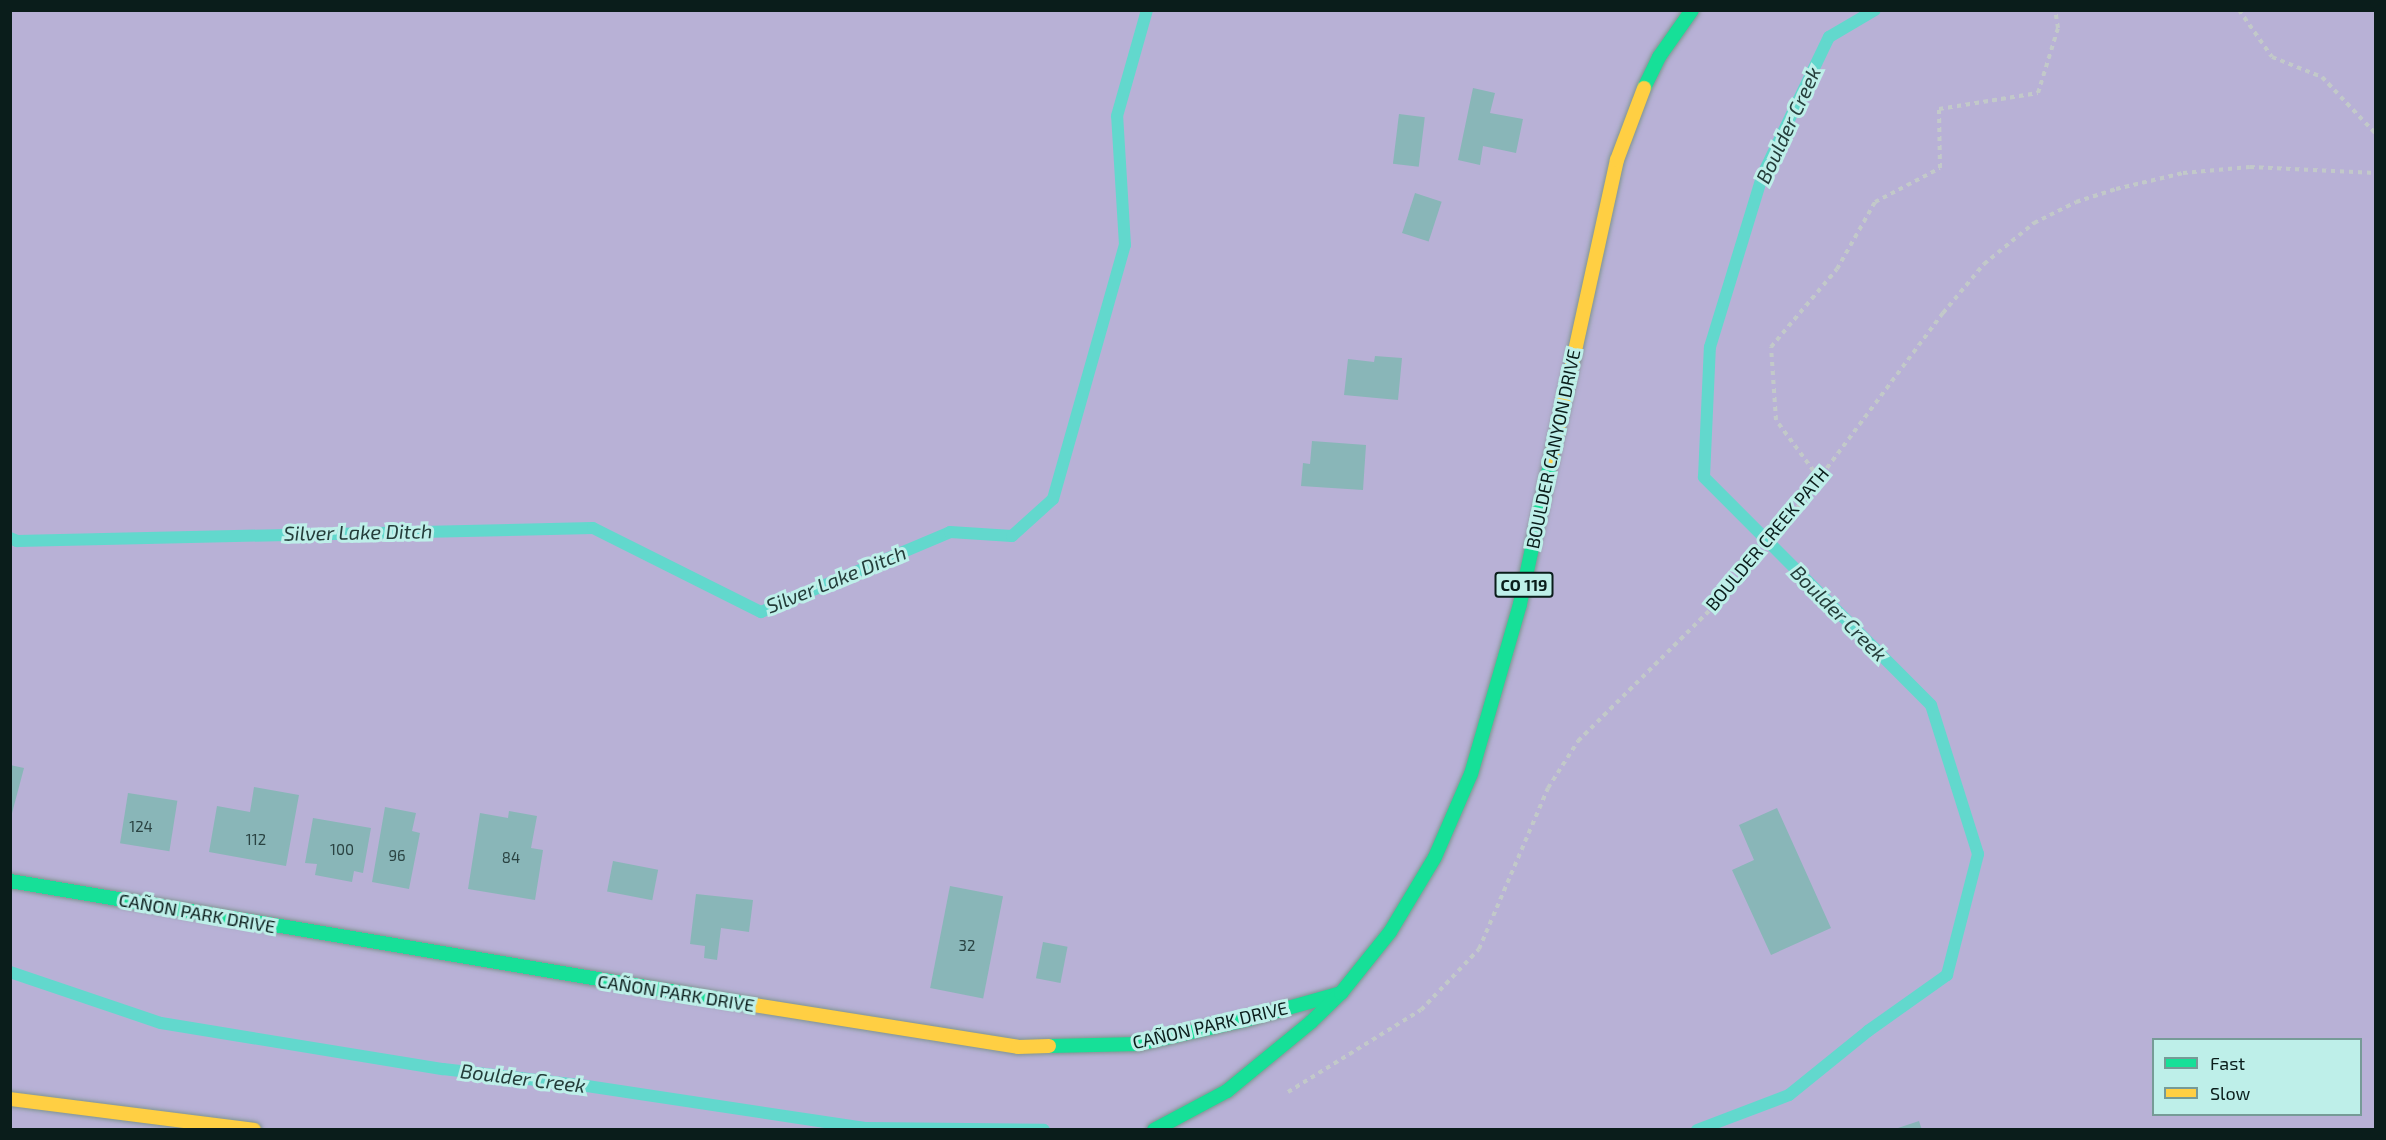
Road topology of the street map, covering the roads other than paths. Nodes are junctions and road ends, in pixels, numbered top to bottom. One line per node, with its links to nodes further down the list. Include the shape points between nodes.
1 (1692, 10): 3 (main road, BOULDER CANYON DRIVE / CO 119, via 1659,57 1617,160 1520,604 1471,774 1435,857 1390,932)
2 (10, 881): 3 (main road, CAÑON PARK DRIVE, via 562,975 1018,1047 1139,1044)
3 (1341, 993): 6 (main road, BOULDER CANYON DRIVE / CO 119, via 1227,1091)
4 (10, 1099): 5 (main road)
5 (254, 1130)
6 (1154, 1130)

